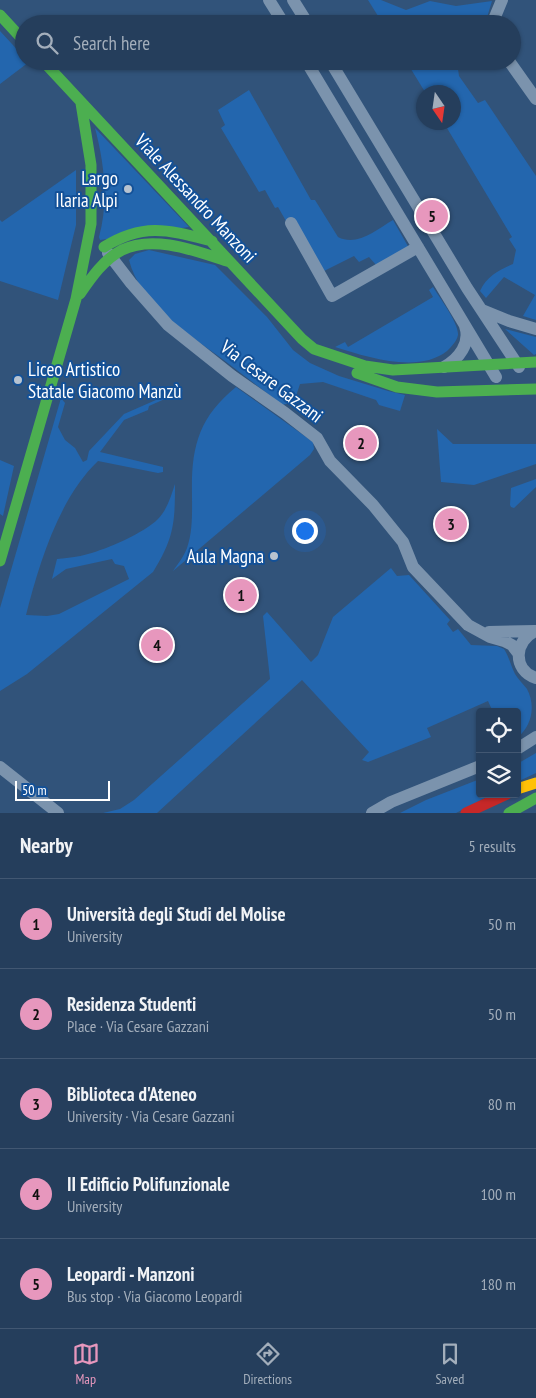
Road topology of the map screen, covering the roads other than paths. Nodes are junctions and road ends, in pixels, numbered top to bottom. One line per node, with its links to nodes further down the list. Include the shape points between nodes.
1 (269, 0): 5 (street)
2 (293, 0): 6 (street)
3 (502, 0): 7 (street)
4 (0, 15): 8 (street)
5 (278, 15)
6 (302, 15)
7 (496, 15)
8 (15, 31)
9 (51, 70): 14 (street, Viale Alessandro Manzoni)
10 (315, 70): 16 (street)
11 (335, 70): 15 (street)
12 (515, 70): 13 (street)
13 (536, 99)
14 (81, 103): 20 (street, Viale Alessandro Manzoni); 24 (street, via 91,165 92,208)
15 (381, 146): 16 (street); 17 (street)
16 (364, 156): 18 (street)
17 (419, 209): 18 (street); 26 (street)
18 (402, 219): 21 (street)
19 (291, 224): 21 (street, via 332,296)
20 (212, 241): 22 (street, via 148,230 116,238); 23 (street, Viale Alessandro Manzoni)
21 (418, 247): 27 (street)
22 (107, 253): 23 (street, via 142,244 160,244); 24 (street); 25 (street); 39 (street, Via Cesare Gazzani, via 168,326 317,438 330,461 403,542 413,567 468,625)
23 (231, 262): 29 (street, Viale Alessandro Manzoni, via 302,339 314,350)
24 (82, 268): 25 (street)
25 (76, 299): 37 (street)
26 (482, 310): 28 (street); 32 (street)
27 (463, 322): 31 (street); 33 (street, via 467,332 463,348 452,363)
28 (536, 329)
29 (326, 354): 33 (street, Viale Alessandro Manzoni, via 365,366 393,370); 36 (street, Viale Alessandro Manzoni, via 355,373 405,388 437,392)
30 (536, 362): 32 (street, Viale Alessandro Manzoni)
31 (489, 365): 32 (street, Viale Alessandro Manzoni); 33 (street, Viale Alessandro Manzoni); 34 (street)
32 (515, 365): 34 (street, via 500,368); 36 (street, via 523,375 517,387)
33 (442, 368)
34 (496, 377): 36 (street, via 501,386)
35 (536, 389): 36 (street, Viale Alessandro Manzoni)
36 (510, 390)
37 (0, 561)
38 (535, 631): 39 (street); 40 (street, via 523,640)
39 (479, 632): 40 (street, Via Cesare Gazzani, via 512,645)
40 (518, 653): 41 (street, via 521,666)
41 (534, 680)
42 (536, 737): 43 (street)
43 (521, 746)
44 (0, 767): 50 (street)
45 (476, 768): 51 (street)
46 (536, 783): 47 (street)
47 (521, 788)
48 (498, 798): 52 (street)
49 (536, 798): 53 (street)
50 (58, 813)
51 (372, 813)
52 (466, 813)
53 (509, 813)

